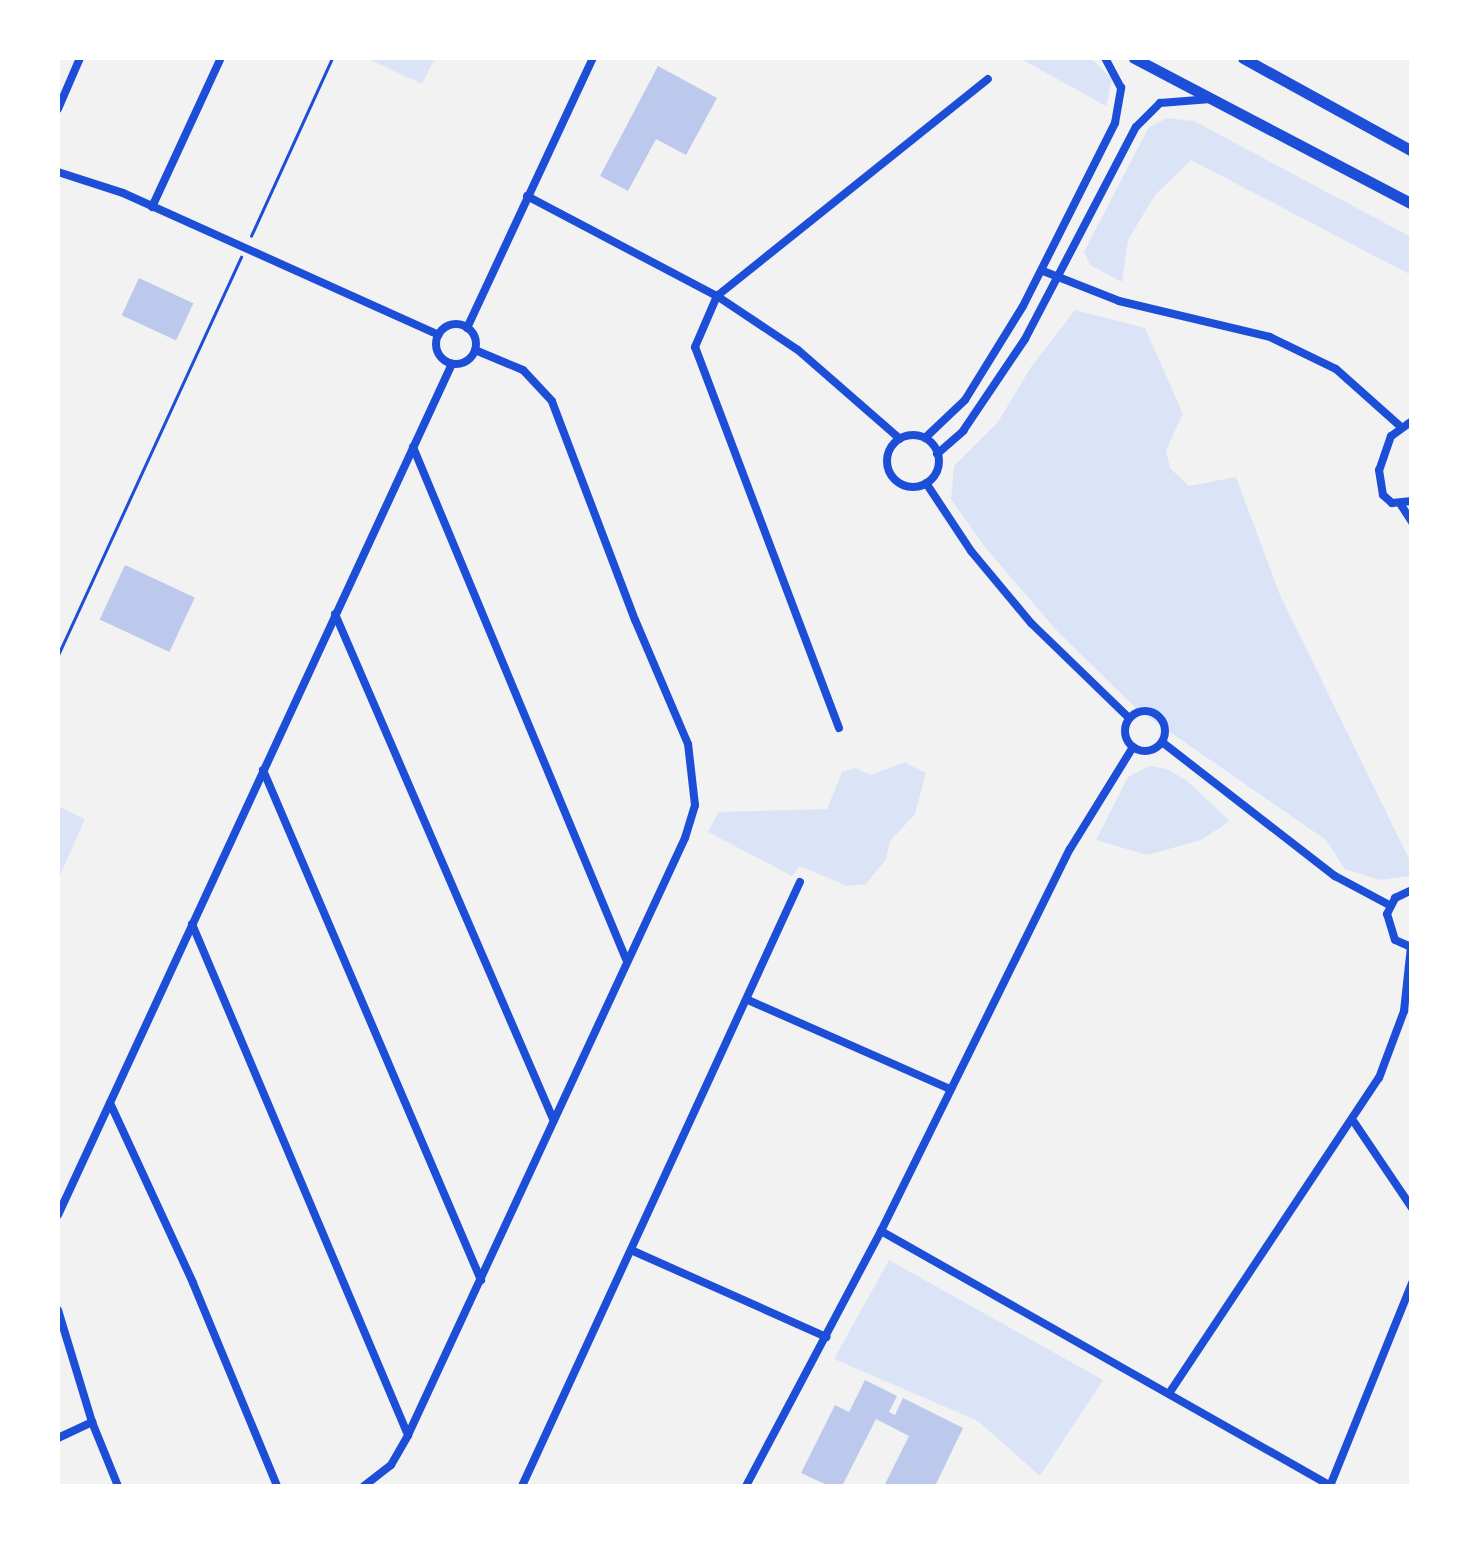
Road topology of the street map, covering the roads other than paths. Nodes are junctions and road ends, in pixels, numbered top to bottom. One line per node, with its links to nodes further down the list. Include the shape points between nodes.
1 (80, 58): 9 (street)
2 (221, 58): 14 (street)
3 (593, 58): 12 (street)
4 (1104, 58): 15 (street, via 1122,88 1122,102)
5 (1134, 58): 8 (main road)
6 (1242, 58): 10 (main road)
7 (988, 80): 17 (street)
8 (1213, 99): 13 (main road); 16 (street, via 1160,104 1136,127)
9 (58, 109)
10 (1412, 150)
11 (58, 172): 14 (street)
12 (528, 196): 17 (street); 18 (street)
13 (1412, 204)
14 (152, 207): 19 (street)
15 (1043, 270): 16 (street); 24 (street, via 965,400)
16 (1059, 279): 23 (street, via 1288,344 1336,370); 27 (street, via 964,431)
17 (717, 296): 25 (street, via 798,350); 34 (street, via 694,348)
18 (467, 328): 19 (street, via 448,326); 20 (street)
19 (438, 335): 21 (street, via 438,352)
20 (475, 350): 21 (street); 43 (street, via 523,370 552,401 688,744 695,805)
21 (452, 364): 26 (street)
22 (1412, 421): 23 (street)
23 (1400, 426): 30 (street, via 1382,458 1380,481 1384,495)
24 (925, 438): 25 (street); 27 (street)
25 (900, 439): 28 (street, via 887,459 890,474 910,487)
26 (412, 448): 32 (street); 43 (street)
27 (937, 454): 28 (street, via 936,472)
28 (926, 483): 33 (street, via 970,552 1030,624)
29 (1412, 500): 30 (street)
30 (1401, 504): 31 (street)
31 (1412, 522)
32 (335, 614): 37 (street); 47 (street)
33 (1129, 718): 35 (street, via 1144,710 1155,713 1165,726); 36 (street, via 1125,737)
34 (839, 728)
35 (1162, 742): 36 (street, via 1148,751); 40 (street, via 1335,876)
36 (1132, 748): 45 (street, via 1070,848)
37 (264, 770): 41 (street); 53 (street)
38 (800, 882): 44 (street)
39 (1412, 890): 40 (street)
40 (1389, 905): 42 (street, via 1390,932)
41 (192, 924): 46 (street); 59 (street)
42 (1412, 948): 48 (street, via 1394,1046)
43 (626, 958): 47 (street)
44 (748, 1000): 45 (street); 52 (street)
45 (950, 1089): 51 (street)
46 (110, 1103): 50 (street); 63 (street)
47 (553, 1120): 53 (street)
48 (1354, 1122): 49 (street); 57 (street)
49 (1412, 1208)
50 (58, 1215)
51 (880, 1231): 56 (street); 57 (street)
52 (631, 1250): 56 (street); 61 (street)
53 (481, 1280): 59 (street)
54 (1412, 1284): 67 (street)
55 (58, 1310): 58 (street)
56 (826, 1338): 66 (street)
57 (1170, 1392): 67 (street)
58 (92, 1422): 60 (street); 62 (street)
59 (408, 1436): 64 (street, via 391,1464)
60 (58, 1438)
61 (523, 1484): 65 (street)
62 (118, 1486)
63 (276, 1486)
64 (364, 1486)
65 (535, 1486)
66 (746, 1486)
67 (1330, 1486)

